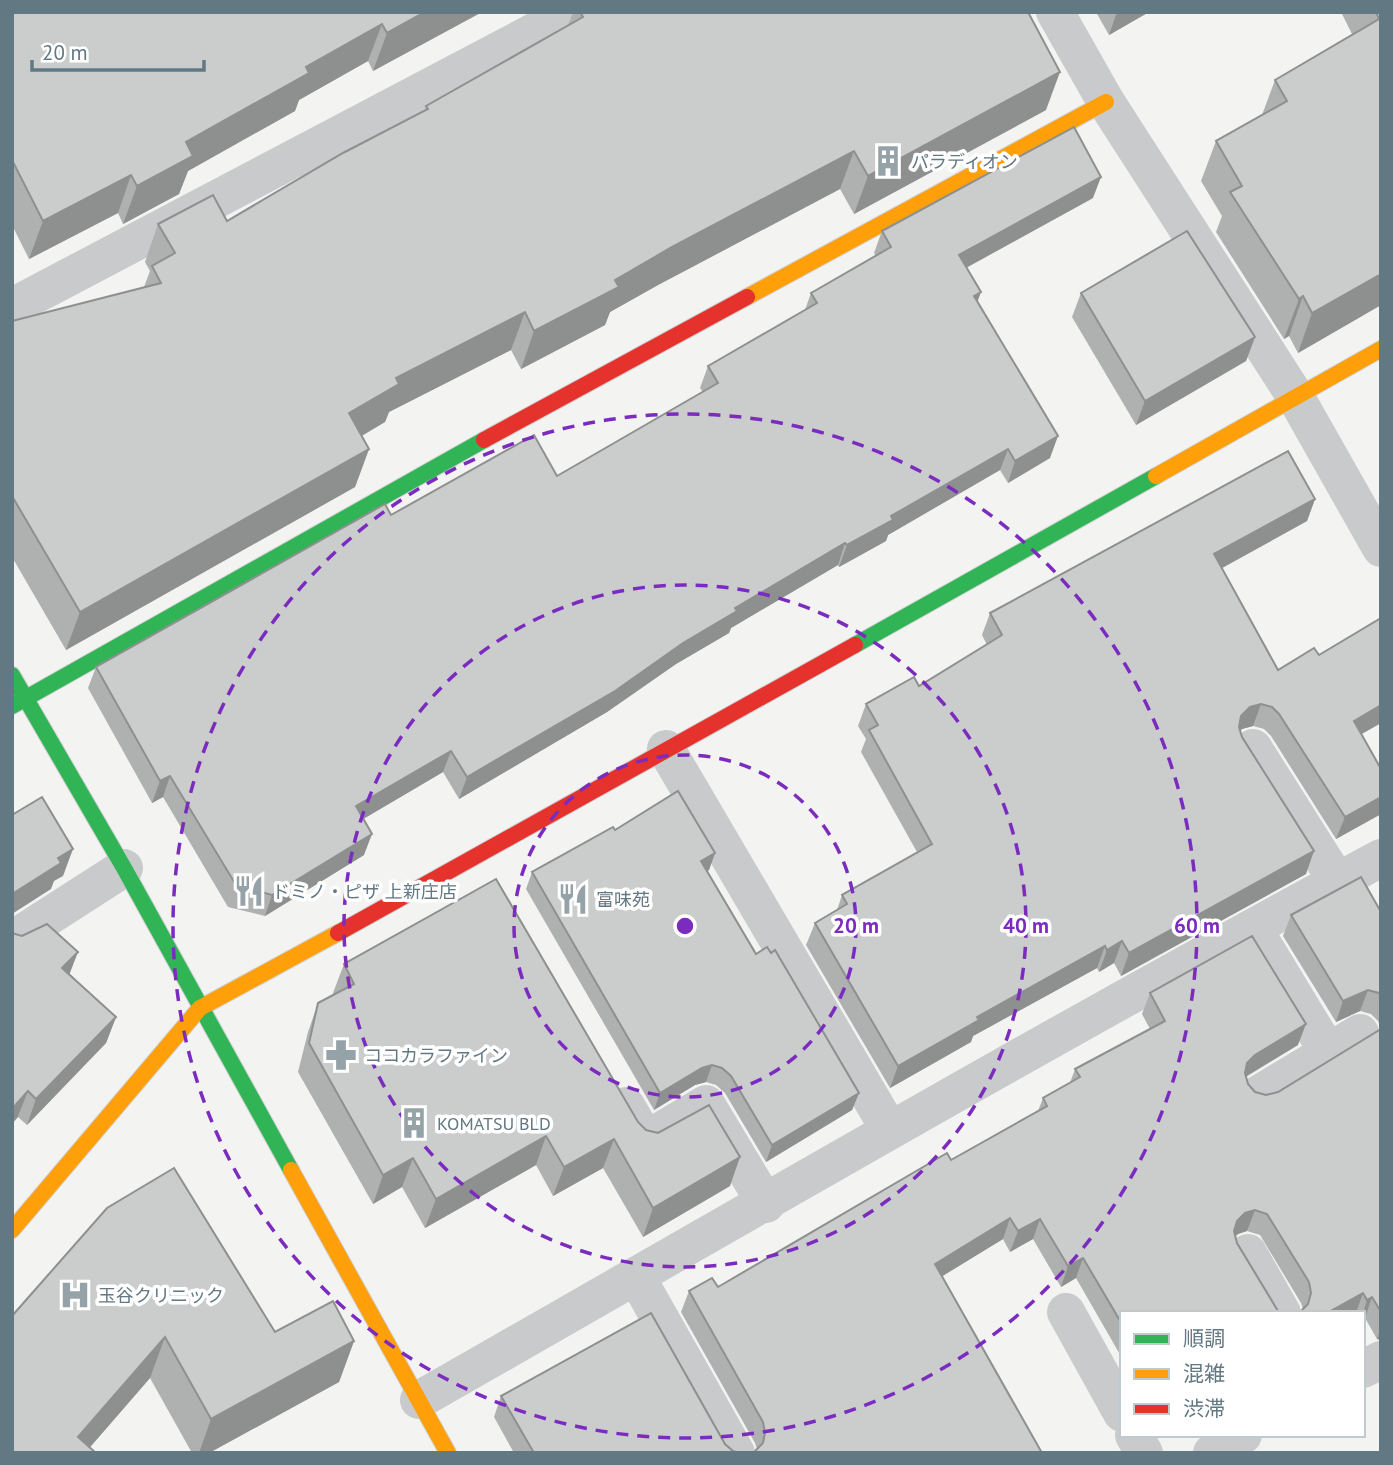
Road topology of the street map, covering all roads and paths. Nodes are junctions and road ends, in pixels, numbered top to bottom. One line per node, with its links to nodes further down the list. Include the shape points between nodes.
1 (572, 12): 4 (street)
2 (1055, 12): 3 (street)
3 (1106, 102): 6 (street); 9 (street, via 505,428)
4 (12, 307)
5 (1381, 349): 6 (street)
6 (1295, 397): 7 (street); 11 (street)
7 (1381, 548)
8 (12, 675): 9 (street)
9 (19, 703): 13 (street)
10 (1253, 747): 14 (street)
11 (666, 749): 17 (street, via 488,868); 20 (street)
12 (1381, 858): 14 (street)
13 (124, 868): 16 (street); 17 (street)
14 (1337, 881): 15 (street)
15 (1252, 928): 19 (street, via 1344,1043); 20 (street)
16 (12, 940)
17 (200, 1008): 22 (street); 29 (street)
18 (611, 1081): 21 (street, via 646,1140 706,1104)
19 (1259, 1094)
20 (888, 1129): 21 (street)
21 (766, 1204): 24 (street)
22 (12, 1230)
23 (1248, 1253): 25 (street)
24 (636, 1276): 29 (street); 34 (street)
25 (1281, 1311)
26 (1066, 1312): 30 (street)
27 (1381, 1360): 28 (street)
28 (1365, 1368)
29 (419, 1400): 33 (street)
30 (1120, 1409)
31 (1135, 1437): 35 (street)
32 (1240, 1437): 36 (street)
33 (448, 1453)
34 (736, 1453)
35 (1144, 1453)
36 (1212, 1453)

